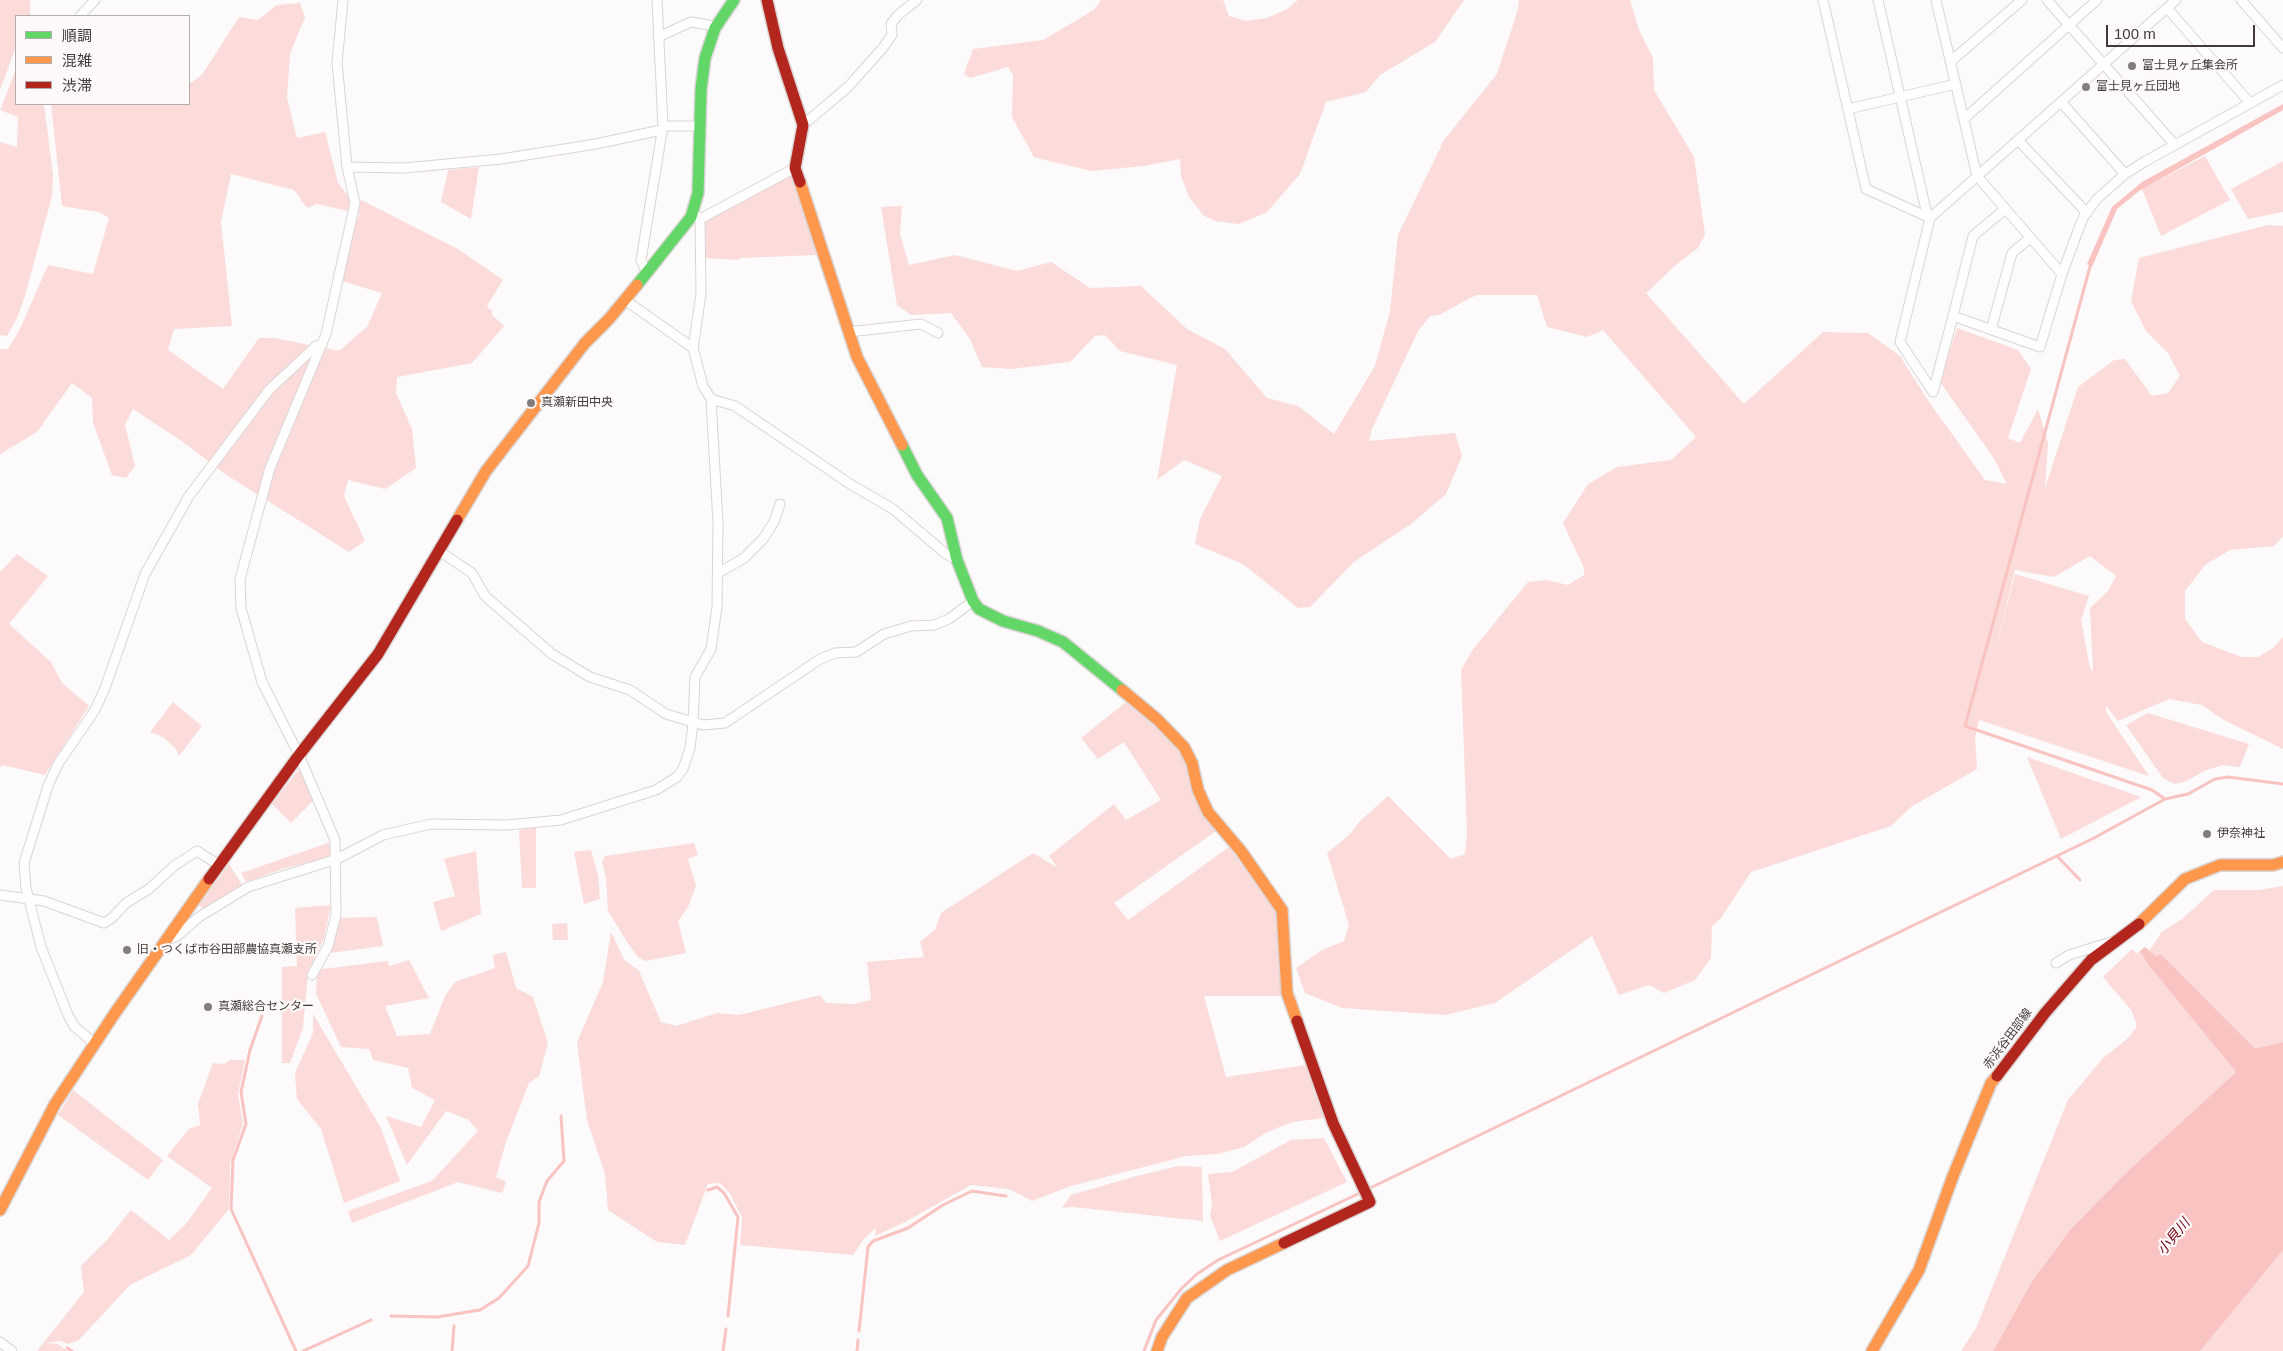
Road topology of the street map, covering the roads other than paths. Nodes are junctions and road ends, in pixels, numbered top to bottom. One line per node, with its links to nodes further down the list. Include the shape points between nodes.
1 (95, 0): 17 (street)
2 (343, 0): 36 (street, via 337,63)
3 (657, 0): 20 (street)
4 (734, 0): 19 (street)
5 (767, 0): 31 (street, via 778,48)
6 (917, 0): 31 (street, via 898,14 891,24 892,35 871,62 848,87)
7 (1824, 0): 29 (street)
8 (1878, 0): 26 (street)
9 (1946, 0): 15 (street)
10 (2022, 0): 22 (street)
11 (2047, 0): 18 (street)
12 (2097, 0): 18 (street)
13 (2176, 0): 16 (street)
14 (2241, 0): 21 (street)
15 (1937, 4): 22 (street)
16 (2167, 8): 23 (street); 28 (street)
17 (81, 15)
18 (2069, 25): 23 (street); 30 (street)
19 (715, 28): 20 (street, via 691,22); 32 (street, via 705,58)
20 (658, 37): 33 (street)
21 (2283, 48)
22 (1950, 62): 24 (street)
23 (2104, 65): 27 (street); 35 (street)
24 (1956, 84): 26 (street); 30 (street)
25 (2283, 85): 28 (street)
26 (1899, 97): 29 (street); 43 (street)
27 (2061, 102): 34 (street); 38 (street)
28 (2250, 103): 35 (street)
29 (1848, 109): 43 (street, via 1866,189)
30 (1964, 119): 39 (street)
31 (803, 125): 37 (street)
32 (700, 126): 33 (street); 42 (street)
33 (662, 128): 36 (street, via 596,144 500,159 404,168); 45 (street, via 642,260)
34 (2018, 140): 39 (street); 41 (street)
35 (2175, 145): 38 (street)
36 (347, 167): 52 (street, via 355,203)
37 (795, 168): 42 (street); 50 (street)
38 (2125, 174): 41 (street)
39 (1978, 176): 40 (street); 43 (street)
40 (2005, 209): 44 (street); 48 (street, via 1973,236)
41 (2086, 213): 46 (street)
42 (697, 215): 45 (street); 53 (street, via 701,294)
43 (1930, 218): 48 (street, via 1900,342 1932,392)
44 (2030, 238): 46 (street); 49 (street, via 2012,253)
45 (647, 273): 47 (street)
46 (2062, 274): 49 (street, via 2040,347)
47 (625, 300): 53 (street); 56 (street, via 585,343 506,442)
48 (1953, 316): 49 (street)
49 (1991, 330)
50 (848, 332): 51 (street, via 921,324); 57 (street, via 857,357 917,475 947,518)
51 (938, 333)
52 (322, 345): 61 (street, via 270,468 240,580 241,608 262,682); 66 (street, via 316,346 280,379 244,423 189,496 145,574 95,710 58,764 48,786 24,864)
53 (693, 348): 54 (street, via 703,386)
54 (712, 399): 57 (street, via 736,406 850,484 893,509); 58 (street)
55 (780, 504): 58 (street, via 763,539 744,558)
56 (439, 551): 60 (street, via 472,573 485,596 552,654 590,677 630,690 666,714); 61 (street, via 378,654)
57 (957, 560): 59 (street)
58 (718, 572): 60 (street, via 711,649 695,677)
59 (973, 601): 60 (street, via 934,626 911,626 884,634 856,652 836,653 820,659 725,723); 75 (street, via 979,609 996,618 1063,642 1158,720 1184,747 1208,812 1282,910 1287,993 1333,1123 1370,1202 1227,1270 1198,1289 1174,1317)
60 (693, 722): 62 (street, via 683,769 677,777 656,790 561,820 507,824 452,822 417,827 384,836)
61 (300, 755): 62 (street, via 335,840); 64 (street)
62 (337, 859): 67 (street, via 248,887 199,917 176,938); 70 (street, via 336,915 328,946)
63 (2283, 862): 68 (street, 赤浜谷田部線, via 2273,865 2220,865 2201,871 2185,879 2148,917)
64 (218, 865): 66 (street, via 197,851 104,923); 67 (street)
65 (0, 895): 66 (street)
66 (29, 897): 71 (street, via 41,947 68,1015 74,1026)
67 (165, 940): 71 (street)
68 (2114, 942): 69 (street, via 2068,955); 76 (street, 赤浜谷田部線, via 2085,967 1992,1083 1953,1176 1919,1270)
69 (2056, 963)
70 (312, 975)
71 (94, 1044): 72 (street, via 39,1132)
72 (0, 1210)
73 (0, 1342): 74 (street)
74 (12, 1351)
75 (1157, 1351)
76 (1872, 1351)

